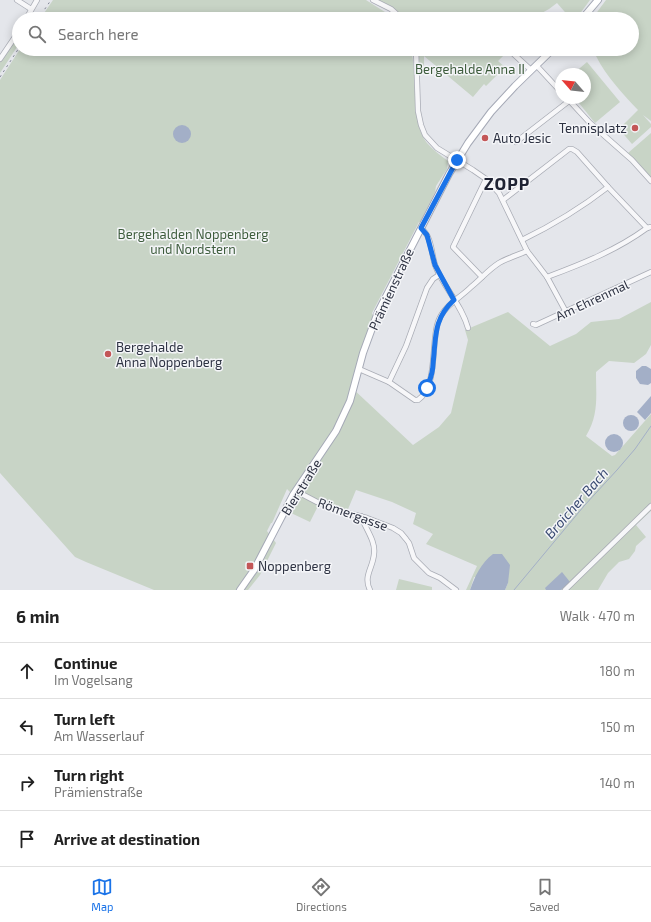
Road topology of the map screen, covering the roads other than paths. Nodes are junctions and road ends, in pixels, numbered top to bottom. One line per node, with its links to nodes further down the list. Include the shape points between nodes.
1 (17, 0): 5 (street)
2 (37, 0): 5 (street)
3 (372, 0): 7 (street)
4 (598, 0): 8 (main road)
5 (31, 9): 6 (street)
6 (30, 12)
7 (394, 12)
8 (588, 12)
9 (12, 41): 13 (street)
10 (416, 56): 19 (street, via 418,111 421,125 430,142)
11 (517, 56): 14 (street)
12 (546, 56): 14 (main road, Prämienstraße)
13 (0, 59)
14 (533, 68): 15 (street); 19 (main road, Prämienstraße, via 491,112)
15 (555, 87)
16 (563, 104): 18 (street)
17 (572, 104): 21 (street)
18 (516, 142)
19 (457, 160): 20 (street); 25 (main road, Prämienstraße)
20 (486, 180): 23 (street); 30 (street, via 453,247)
21 (651, 181)
22 (608, 187): 23 (street, via 577,152 569,149); 24 (street); 26 (street, via 554,224)
23 (503, 200): 26 (street)
24 (649, 227): 31 (street, via 586,262)
25 (421, 228): 29 (street, via 427,235); 36 (main road, Prämienstraße, via 378,312)
26 (522, 240): 27 (street)
27 (527, 251): 30 (street, via 500,262); 31 (street)
28 (651, 272): 33 (street, Am Ehrenmal)
29 (439, 275): 32 (street); 38 (street, via 426,288 406,346)
30 (482, 277): 32 (street)
31 (547, 277): 33 (street)
32 (454, 300): 35 (street); 38 (street, via 444,310 438,323 431,376 422,398 415,400)
33 (566, 312): 34 (street, Am Ehrenmal)
34 (533, 324)
35 (468, 328)
36 (359, 369): 37 (main road, Prämienstraße); 38 (street)
37 (356, 381): 39 (main road, Bierstraße, via 336,431)
38 (389, 382)
39 (296, 491): 41 (street, Römergasse, via 317,502); 42 (main road, Bierstraße, via 254,570)
40 (651, 506): 45 (street)
41 (361, 516): 43 (street, via 375,552 367,576); 44 (street, Römergasse, via 401,533 409,543 414,558 429,573)
42 (240, 590)
43 (370, 590)
44 (456, 590)
45 (565, 590)

